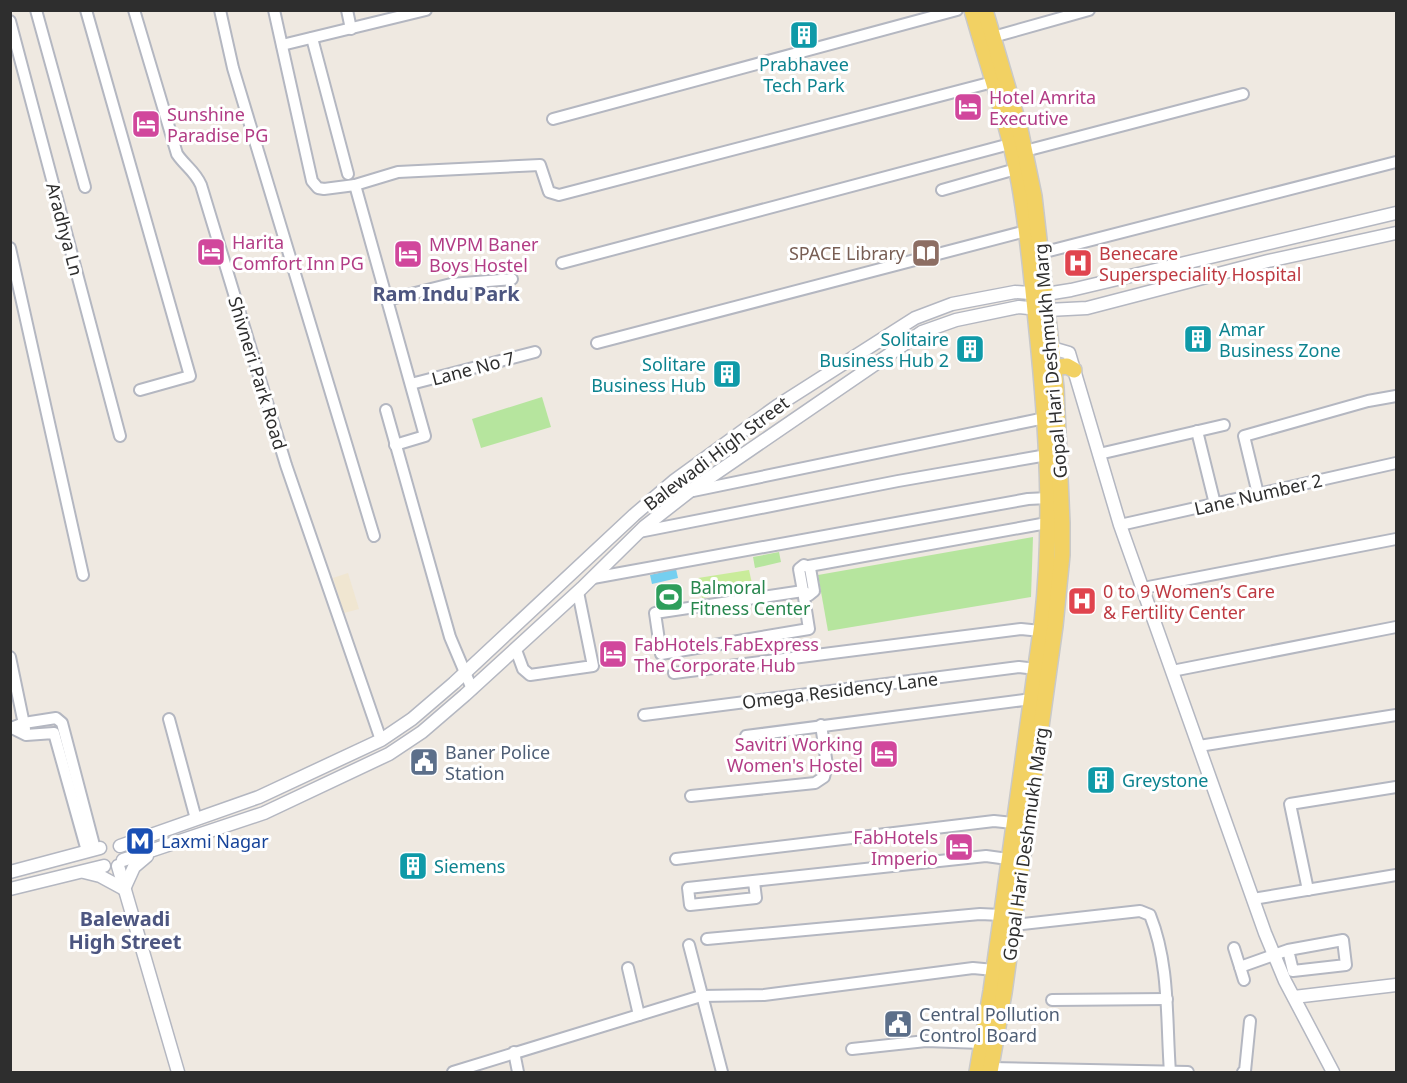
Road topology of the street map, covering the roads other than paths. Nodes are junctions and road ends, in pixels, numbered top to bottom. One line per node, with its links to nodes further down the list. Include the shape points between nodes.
1 (36, 10): 25 (street)
2 (86, 10): 43 (street, via 190,376)
3 (134, 10): 88 (street, Shivneri Park Road, via 177,153 195,171 201,184 286,465)
4 (220, 10): 61 (street, via 233,68)
5 (274, 10): 15 (street)
6 (347, 10): 12 (street)
7 (426, 10): 12 (street)
8 (957, 10): 18 (street)
9 (1089, 10): 13 (street)
10 (980, 14): 13 (main road, Gopal Hari Deshmukh Marg); 16 (main road, Gopal Hari Deshmukh Marg)
11 (10, 21): 49 (street, Aradhya Ln)
12 (351, 29): 14 (street)
13 (993, 37): 20 (main road, Gopal Hari Deshmukh Marg)
14 (312, 38): 15 (street); 23 (street)
15 (282, 45): 24 (street, via 312,181 324,189)
16 (993, 82): 19 (main road, Gopal Hari Deshmukh Marg); 24 (street, via 559,195 549,192 540,165 398,172)
17 (1243, 94): 20 (street)
18 (553, 119)
19 (1010, 144): 22 (main road, Gopal Hari Deshmukh Marg); 32 (street)
20 (1025, 151): 31 (main road, Gopal Hari Deshmukh Marg)
21 (1396, 162): 31 (street)
22 (1016, 169): 26 (street); 28 (main road, Gopal Hari Deshmukh Marg)
23 (348, 174)
24 (356, 185): 35 (street)
25 (85, 188)
26 (942, 190)
27 (1396, 213): 34 (street, Balewadi High Street)
28 (1026, 231): 34 (main road, Gopal Hari Deshmukh Marg); 37 (street)
29 (1396, 233): 36 (street, Balewadi High Street, via 1087,308)
30 (10, 248): 63 (street)
31 (1041, 253): 34 (main road, Gopal Hari Deshmukh Marg)
32 (562, 263)
33 (512, 279): 35 (street, via 451,284)
34 (1039, 292): 36 (main road, Gopal Hari Deshmukh Marg); 75 (street, Balewadi High Street, via 1015,292 952,304 915,318 777,406 634,515)
35 (387, 300): 42 (street)
36 (1041, 308): 38 (main road, Gopal Hari Deshmukh Marg); 46 (main road, Gopal Hari Deshmukh Marg); 54 (street, Balewadi High Street, via 1019,307 956,320 922,332)
37 (597, 343)
38 (1052, 348): 40 (main road, Gopal Hari Deshmukh Marg); 41 (street, via 1069,353)
39 (535, 352): 42 (street, Lane No 7)
40 (1054, 368): 41 (main road, via 1066,366); 109 (main road, Gopal Hari Deshmukh Marg, via 1062,555 1055,626)
41 (1074, 370): 51 (street)
42 (411, 384): 50 (street, via 425,436)
43 (140, 390)
44 (1396, 396): 55 (street, via 1244,436)
45 (386, 410): 50 (street)
46 (1045, 418): 52 (main road, Gopal Hari Deshmukh Marg); 54 (street)
47 (1224, 425): 48 (street)
48 (1197, 431): 51 (street); 57 (street)
49 (120, 436)
50 (395, 445): 75 (street)
51 (1099, 454): 59 (street)
52 (1047, 455): 56 (main road, Gopal Hari Deshmukh Marg); 60 (street)
53 (1396, 463): 55 (street, Lane Number 2)
54 (690, 491): 60 (street, Balewadi High Street)
55 (1258, 494): 57 (street, Lane Number 2)
56 (1048, 498): 58 (main road, Gopal Hari Deshmukh Marg); 64 (street)
57 (1215, 504): 59 (street, Lane Number 2)
58 (1047, 524): 66 (street, via 804,565 799,569); 69 (main road, Gopal Hari Deshmukh Marg, via 1047,578)
59 (1120, 525): 65 (street)
60 (639, 532): 64 (street, Balewadi High Street)
61 (374, 536)
62 (1396, 539): 65 (street)
63 (83, 575)
64 (593, 578): 67 (street, Balewadi High Street)
65 (1143, 588): 73 (street)
66 (803, 591): 66 (street, via 655,613 661,654 809,629)
67 (578, 592): 70 (street, Balewadi High Street); 70 (street, via 593,666 530,675 523,669)
68 (1396, 627): 73 (street)
69 (1041, 631): 72 (main road, Gopal Hari Deshmukh Marg); 74 (street, via 1021,629)
70 (516, 650): 76 (street, Balewadi High Street)
71 (10, 657): 85 (street)
72 (1036, 669): 77 (main road, Gopal Hari Deshmukh Marg); 80 (street, Omega Residency Lane, via 1019,667)
73 (1172, 671): 89 (street)
74 (674, 673)
75 (463, 675): 76 (street); 78 (street, Balewadi High Street)
76 (472, 689): 79 (street, Balewadi High Street)
77 (1032, 699): 84 (street); 93 (main road, Gopal Hari Deshmukh Marg)
78 (434, 701): 79 (street); 88 (street, Balewadi High Street)
79 (444, 713): 96 (street, Balewadi High Street, via 371,764 264,813)
80 (644, 715)
81 (1396, 715): 89 (street)
82 (170, 719): 92 (street)
83 (59, 720): 85 (street); 86 (street); 95 (street)
84 (821, 725): 87 (street); 91 (street, via 826,765 824,777 815,783)
85 (16, 726): 86 (street, via 26,735)
86 (54, 733): 95 (street)
87 (746, 736)
88 (381, 740): 92 (street, Balewadi High Street, via 259,797)
89 (1199, 746): 108 (street)
90 (1396, 787): 107 (street, via 1290,804)
91 (691, 796)
92 (196, 819): 94 (street, Balewadi High Street)
93 (1013, 823): 97 (street, via 994,821); 98 (main road, Gopal Hari Deshmukh Marg)
94 (120, 846): 95 (street, Balewadi High Street, via 110,843); 99 (street)
95 (94, 849): 100 (street); 101 (street)
96 (159, 849): 99 (street, Balewadi High Street); 106 (street, via 137,862)
97 (676, 859)
98 (1008, 859): 104 (street, via 986,856); 109 (main road, Gopal Hari Deshmukh Marg)
99 (121, 863): 100 (street, Balewadi High Street); 106 (street)
100 (104, 866): 102 (street)
101 (10, 872)
102 (79, 872): 105 (street); 106 (street, via 100,876)
103 (1396, 875): 107 (street)
104 (754, 882): 104 (street, via 688,888 690,904 756,898)
105 (10, 889)
106 (124, 889): 130 (street)
107 (1308, 890): 108 (street)
108 (1253, 899): 114 (street)
109 (1007, 920): 110 (street, via 980,914); 117 (main road, Gopal Hari Deshmukh Marg); 122 (street, via 1140,911 1150,915 1163,962); 129 (main road, Gopal Hari Deshmukh Marg)
110 (707, 939)
111 (689, 945): 120 (street)
112 (1234, 948): 115 (street)
113 (1288, 950): 113 (street, via 1343,940 1346,965 1293,971); 114 (street)
114 (1275, 956): 115 (street); 121 (street)
115 (1240, 967): 118 (street)
116 (628, 968): 124 (street)
117 (994, 970): 120 (street, via 973,968 764,995); 126 (main road, Gopal Hari Deshmukh Marg)
118 (1244, 980)
119 (1396, 985): 121 (street)
120 (701, 996): 124 (street); 133 (street)
121 (1294, 997): 137 (street)
122 (1167, 999): 123 (street); 134 (street)
123 (1052, 1000)
124 (639, 1015): 128 (street)
125 (1250, 1021): 136 (street)
126 (982, 1043): 127 (street, via 926,1041); 129 (main road, Gopal Hari Deshmukh Marg)
127 (852, 1049)
128 (514, 1052): 131 (street); 132 (street)
129 (986, 1071): 134 (street)
130 (178, 1072)
131 (457, 1072)
132 (518, 1072)
133 (722, 1072)
134 (1170, 1072): 135 (street)
135 (1188, 1072)
136 (1243, 1072)
137 (1333, 1072)

